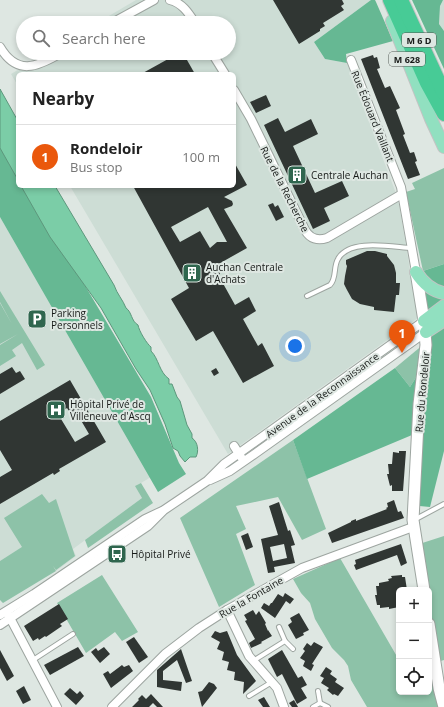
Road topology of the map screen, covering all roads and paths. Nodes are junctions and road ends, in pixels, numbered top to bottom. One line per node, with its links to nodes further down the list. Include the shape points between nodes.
1 (154, 0): 6 (street)
2 (170, 0): 7 (street, via 177,2)
3 (383, 0): 17 (main road, M 628)
4 (390, 0): 16 (highway, M 6 D, via 427,83)
5 (402, 0): 13 (highway, M 6 D)
6 (125, 16)
7 (190, 16)
8 (0, 47): 9 (street, via 11,60 26,66 39,65)
9 (48, 60)
10 (216, 60): 12 (street)
11 (351, 60): 18 (street, Rue Édouard Vaillant)
12 (223, 72)
13 (440, 80): 15 (highway, M 6 D)
14 (236, 93): 18 (street, Rue de la Recherche, via 305,230 311,237 320,240 327,238)
15 (444, 93)
16 (444, 114)
17 (444, 147)
18 (402, 194): 19 (street, Rue du Rondeloir)
19 (412, 248): 20 (street, Rue du Rondeloir); 22 (lane, via 371,245 347,249 337,260 334,280 330,285)
20 (416, 272): 21 (main road, via 428,286); 25 (street, Rue du Rondeloir)
21 (444, 293)
22 (307, 296)
23 (444, 306): 25 (main road)
24 (444, 320): 25 (main road)
25 (425, 327): 27 (street, Avenue de la Reconnaissance); 29 (street, Rue du Rondeloir, via 426,345 419,404)
26 (234, 446): 27 (street)
27 (242, 458): 32 (street, Avenue de la Reconnaissance, via 219,468 207,481 164,510 145,518 85,564)
28 (444, 504): 29 (lane)
29 (413, 524): 30 (street, Rue du Rondeloir); 31 (street, Rue la Fontaine, via 302,568)
30 (424, 587)
31 (228, 610): 40 (street); 46 (street, Rue la Fontaine, via 165,654)
32 (6, 615): 33 (street, Avenue de la Reconnaissance); 39 (street)
33 (0, 625)
34 (279, 627): 36 (lane)
35 (73, 634): 39 (lane)
36 (285, 641): 38 (lane); 40 (lane)
37 (432, 643): 50 (street)
38 (293, 649)
39 (33, 660): 45 (street)
40 (252, 661): 41 (street)
41 (272, 682): 43 (lane); 47 (street)
42 (318, 691): 44 (lane)
43 (249, 696)
44 (320, 703): 48 (lane); 49 (lane)
45 (57, 707)
46 (112, 707)
47 (284, 707)
48 (313, 707)
49 (328, 707)
50 (444, 707)

